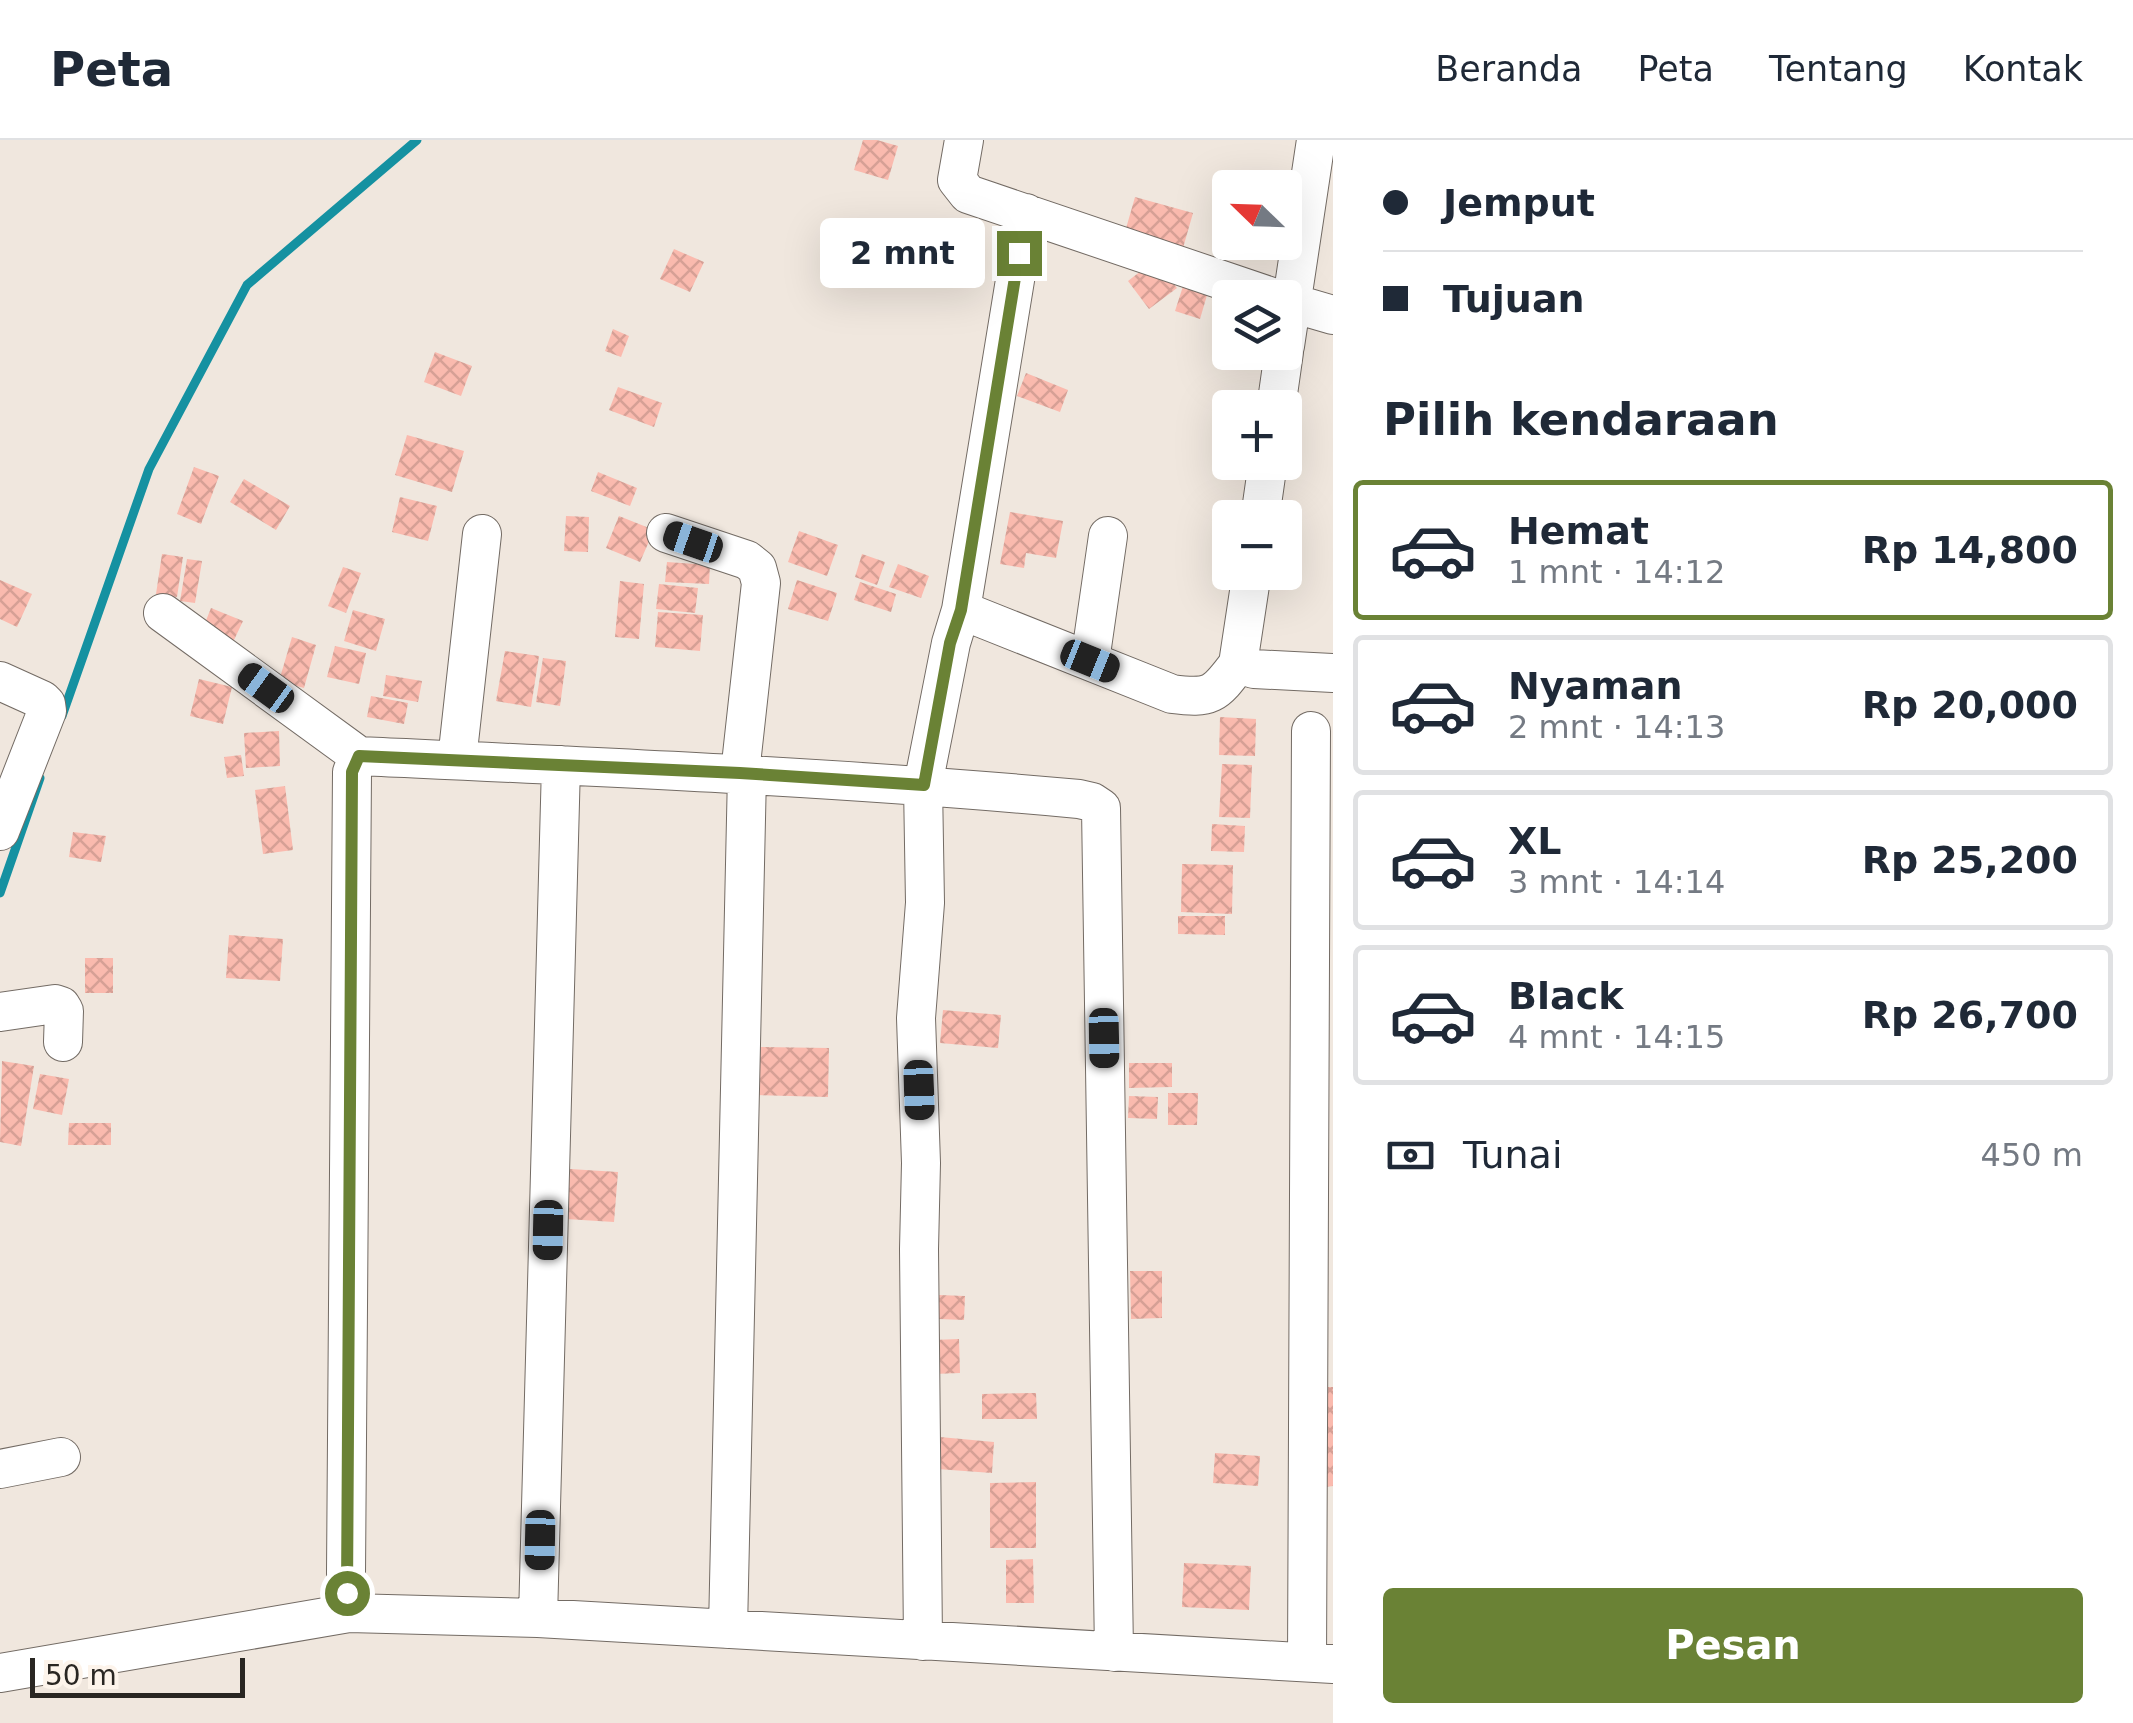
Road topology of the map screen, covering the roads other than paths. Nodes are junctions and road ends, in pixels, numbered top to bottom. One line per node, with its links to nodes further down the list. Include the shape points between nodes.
1 (964, 140): 3 (street, via 960,187)
2 (1316, 140): 5 (street)
3 (1026, 213): 4 (street); 12 (street)
4 (1225, 280)
5 (1288, 280)
6 (1302, 306): 7 (street)
7 (1333, 315)
8 (666, 533): 22 (street, via 747,560 761,583)
9 (482, 534): 20 (street)
10 (1108, 536): 14 (street)
11 (1249, 590): 15 (street)
12 (961, 610): 14 (street); 23 (street)
13 (163, 613): 19 (street)
14 (1090, 661): 15 (street, via 1197,698 1218,690)
15 (1238, 664): 16 (street)
16 (1333, 673)
17 (0, 681): 24 (street, via 42,700 47,711)
18 (1311, 731): 34 (street)
19 (359, 756): 20 (street); 29 (street, via 352,772)
20 (457, 760): 21 (street)
21 (561, 765): 22 (street); 30 (street)
22 (744, 774): 23 (street); 31 (street)
23 (924, 785): 32 (street, via 925,903 916,1018); 33 (street, via 1079,799 1101,808)
24 (0, 831)
25 (0, 1012): 26 (street, via 61,1006)
26 (63, 1042)
27 (62, 1457): 28 (street)
28 (0, 1469)
29 (348, 1614): 30 (street); 35 (street)
30 (538, 1618): 31 (street)
31 (728, 1630): 32 (street)
32 (923, 1641): 33 (street)
33 (1114, 1652): 34 (street)
34 (1320, 1663)
35 (0, 1673)

